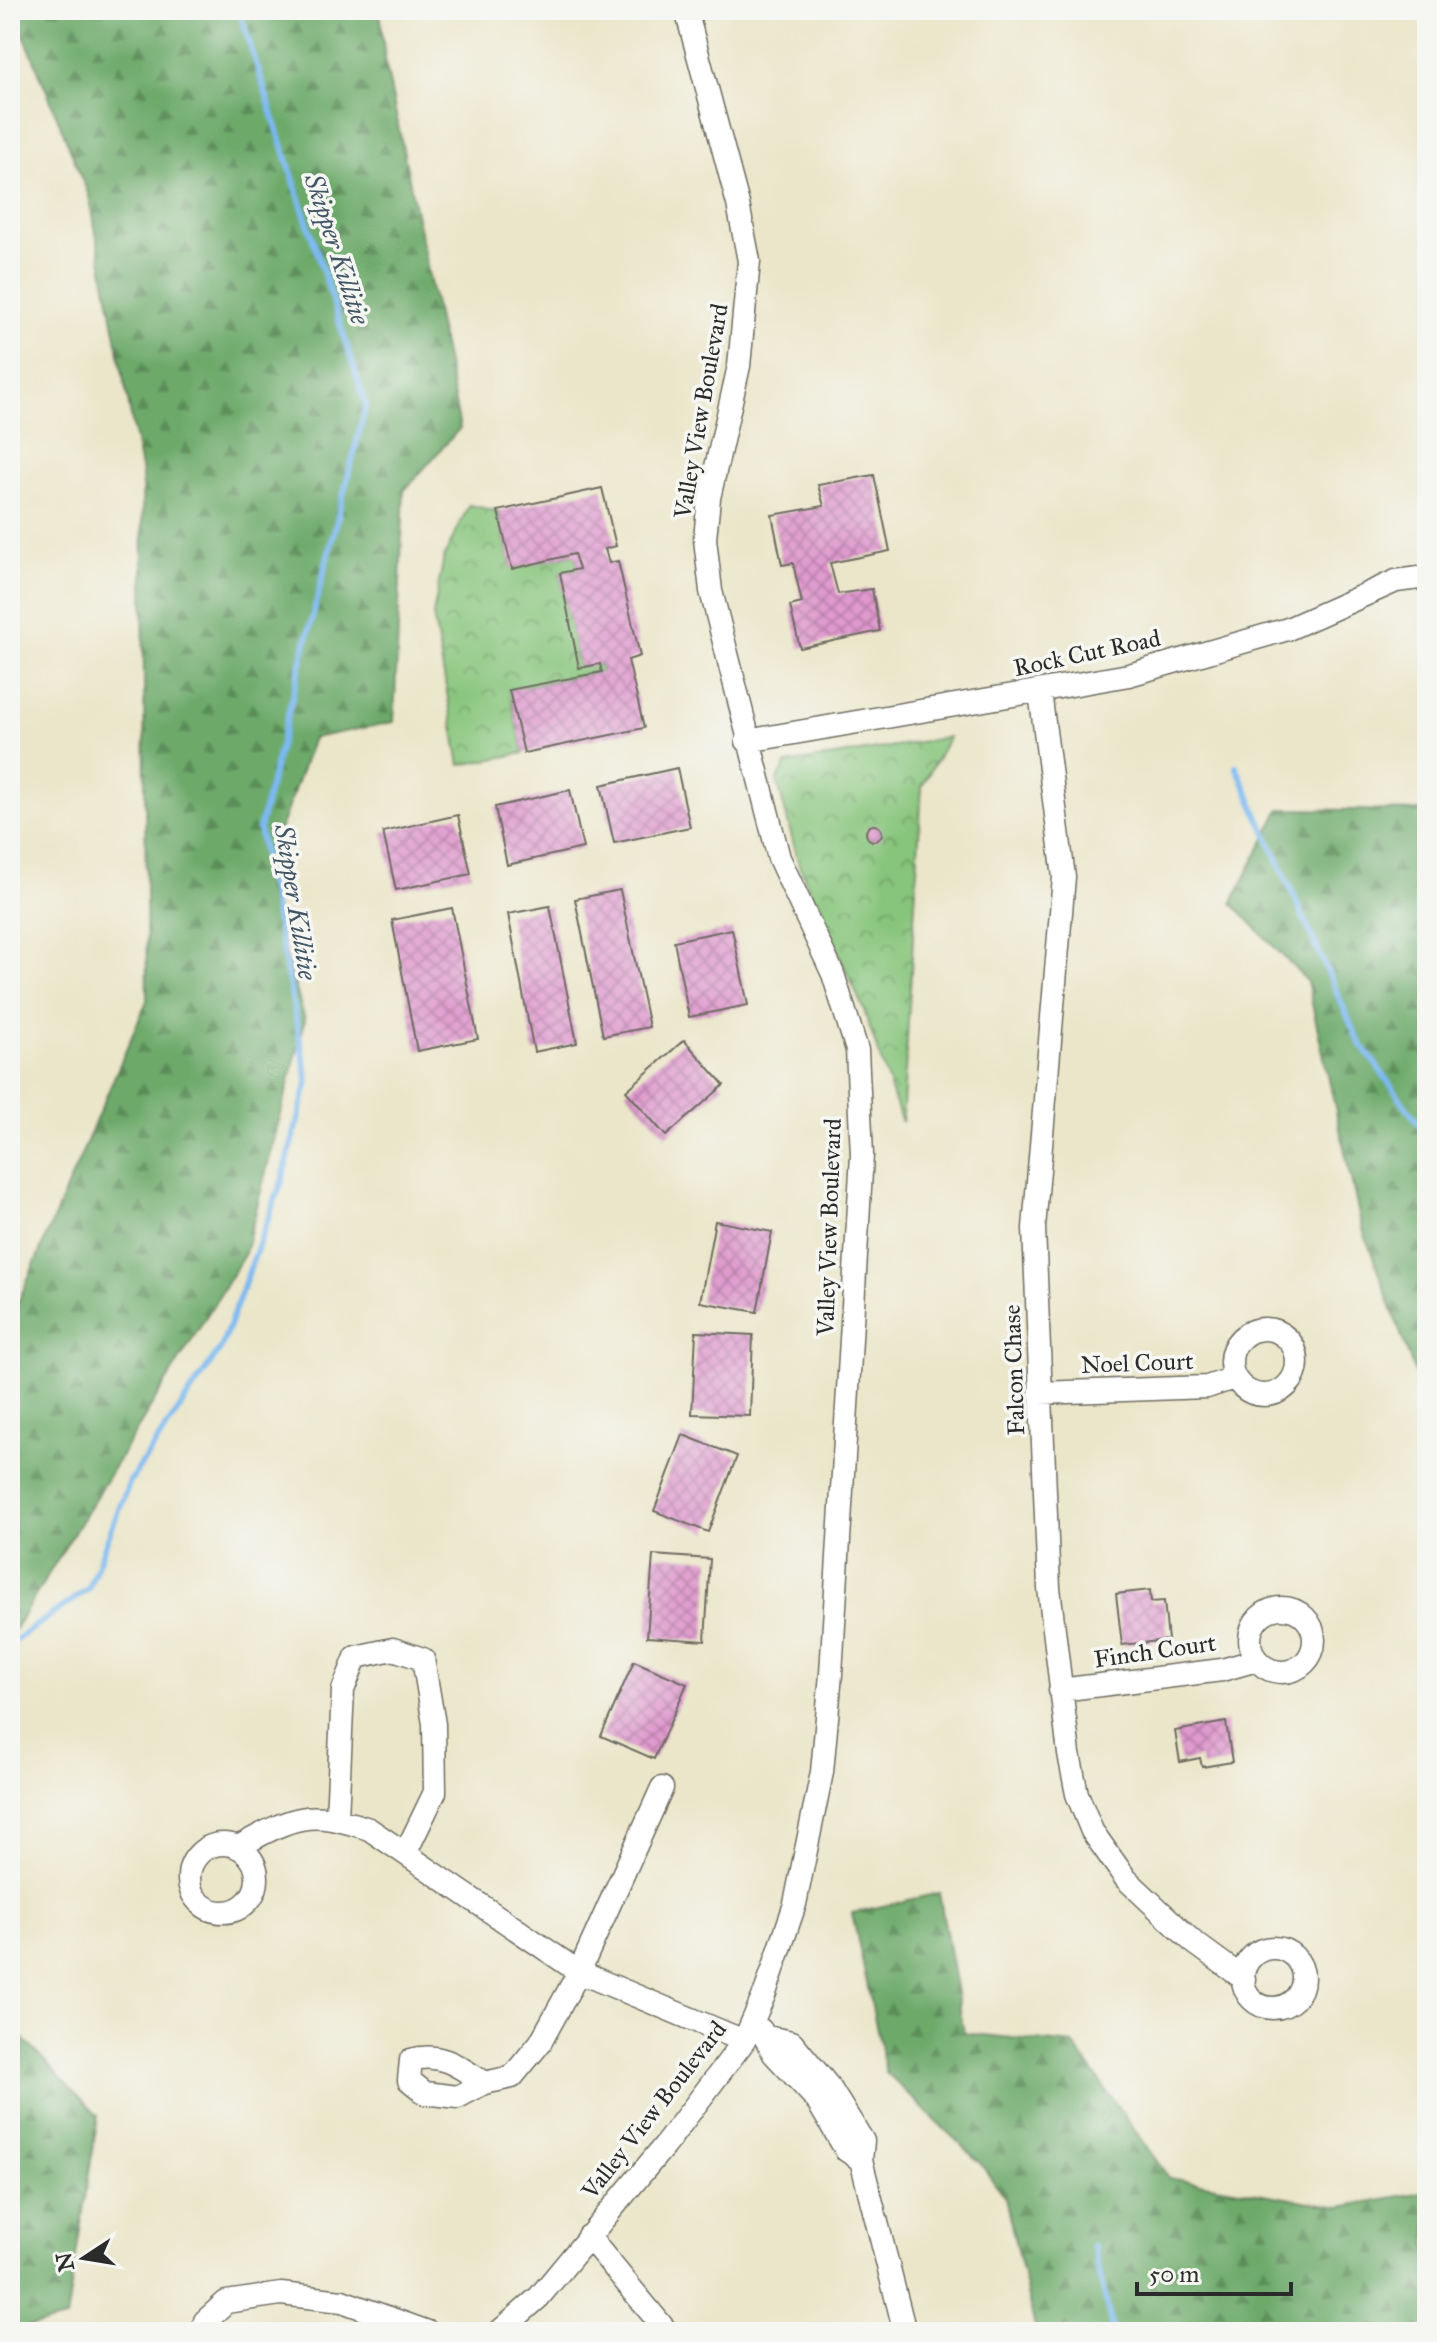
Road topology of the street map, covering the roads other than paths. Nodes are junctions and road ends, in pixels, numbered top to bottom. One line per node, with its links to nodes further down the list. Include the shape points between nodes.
1 (686, 10): 4 (street, Valley View Boulevard, via 749,261 739,366 705,539 711,591)
2 (1427, 577): 3 (street, Rock Cut Road, via 1396,581 1288,629 1129,675)
3 (1040, 692): 4 (street, Rock Cut Road); 6 (street, Falcon Chase, via 1064,877 1034,1228)
4 (747, 741): 15 (street, Valley View Boulevard, via 779,858 833,974 857,1050 862,1155 822,1772 795,1904)
5 (1234, 1378): 6 (street, Noel Court, via 1207,1387)
6 (1040, 1393): 8 (street, Falcon Chase, via 1049,1588)
7 (1257, 1660): 8 (street, Finch Court, via 1222,1670)
8 (1060, 1690): 14 (street, Falcon Chase, via 1077,1794 1092,1831 1126,1879 1192,1941)
9 (662, 1788): 13 (street)
10 (337, 1818): 11 (street, via 290,1818); 12 (street, via 369,1829); 12 (street, via 343,1690 356,1657 393,1649 423,1659 434,1724 435,1792)
11 (238, 1847)
12 (406, 1852): 13 (street)
13 (579, 1972): 15 (street); 16 (street, via 540,2043 512,2077)
14 (1244, 1979)
15 (754, 2033): 17 (street, Valley View Boulevard); 22 (street, via 816,2099 846,2150 861,2160)
16 (484, 2083)
17 (588, 2236): 20 (street, Valley View Boulevard, via 539,2297); 21 (street)
18 (205, 2332): 19 (street, via 205,2321 226,2302 281,2294 342,2301)
19 (428, 2332)
20 (499, 2332)
21 (667, 2332)
22 (905, 2332)

